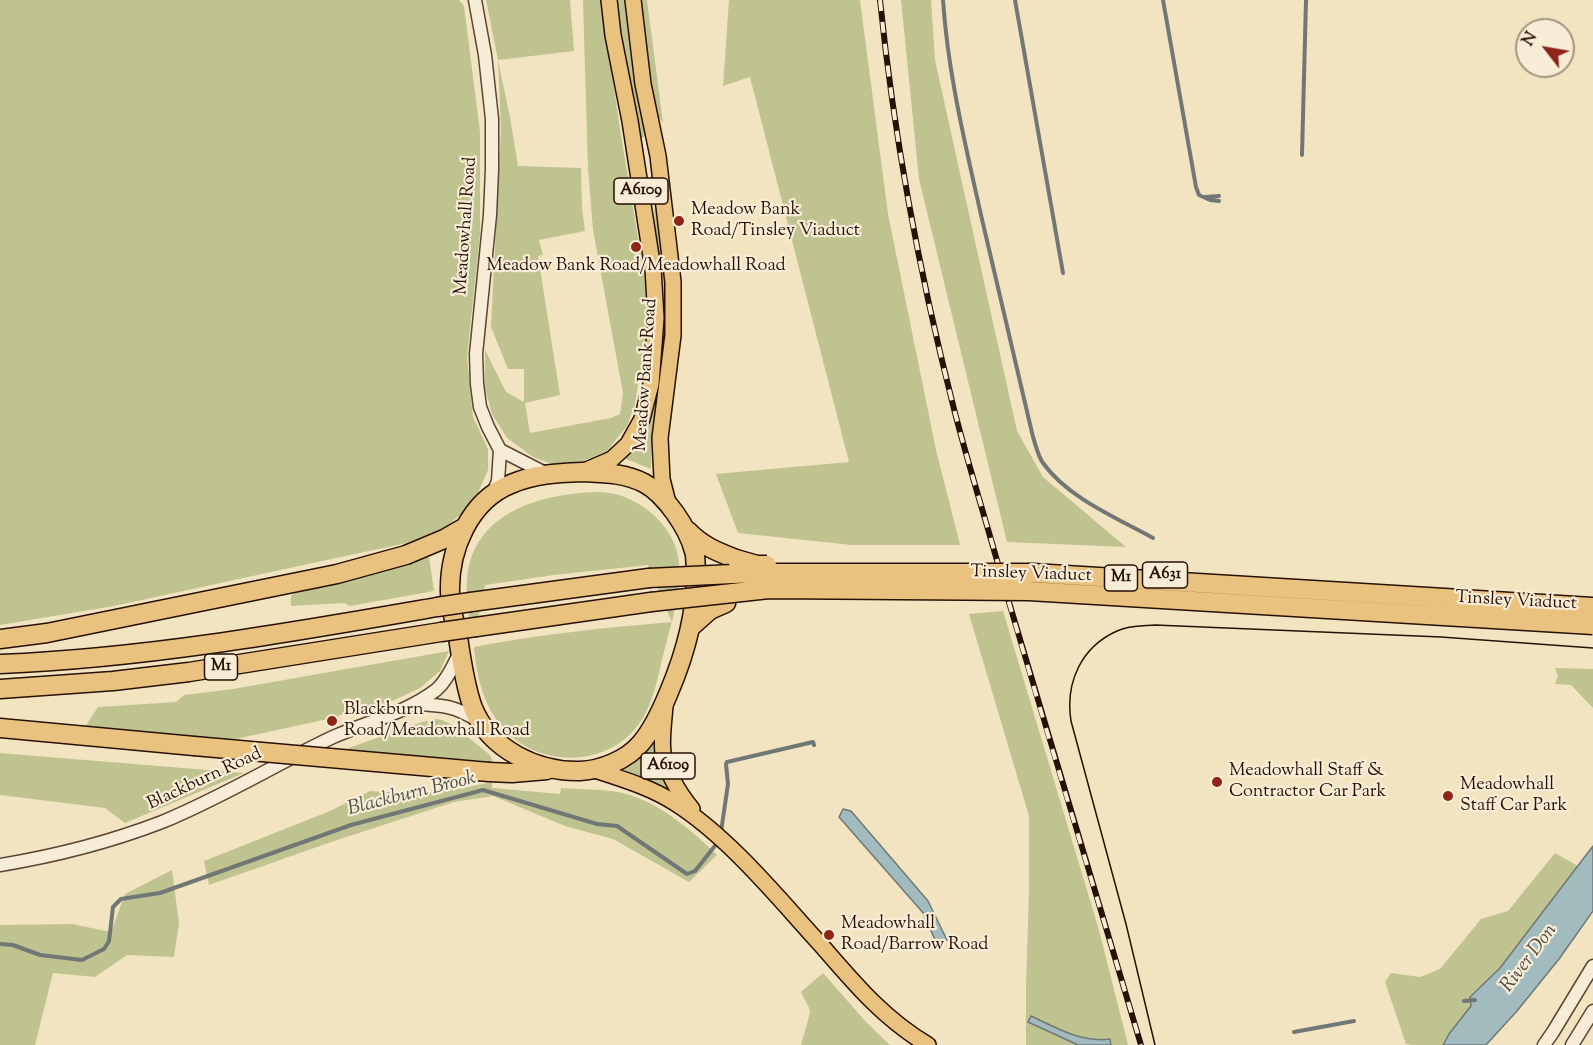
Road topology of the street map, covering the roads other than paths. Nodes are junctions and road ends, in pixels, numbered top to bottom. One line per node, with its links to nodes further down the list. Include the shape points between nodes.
1 (475, 0): 6 (street, Meadowhall Road, via 492,119 490,215 476,354 477,384 480,407)
2 (609, 0): 5 (main road, Meadow Bank Road / A6109)
3 (633, 0): 4 (main road, Meadow Bank Road / A6109, via 643,84)
4 (658, 156): 5 (main road); 10 (main road, Meadow Bank Road / A6109, via 673,282 673,335 661,432 662,479)
5 (636, 160): 7 (main road, Meadow Bank Road / A6109, via 653,269 656,318 651,384 642,419 628,444 612,459)
6 (500, 450): 8 (street); 9 (street, via 498,481)
7 (582, 472): 8 (highway); 10 (highway, via 627,476 646,484)
8 (547, 474): 9 (highway, via 509,485)
9 (492, 495): 11 (highway)
10 (668, 503): 12 (highway)
11 (465, 527): 18 (highway, via 406,555 337,574 47,633); 19 (highway, via 454,552 450,584)
12 (687, 530): 13 (highway, Tinsley Viaduct / A631, bridge, via 697,541 757,565 1032,567); 16 (highway, via 695,552)
13 (1593, 600)
14 (1593, 607): 20 (highway, Tinsley Viaduct / M1, bridge, via 1033,573 754,573 648,578 187,647)
15 (1593, 625): 21 (highway, Tinsley Viaduct / M1, bridge, via 1029,591 769,589 441,632 189,672)
16 (692, 626): 17 (highway, Tinsley Viaduct / A631, via 710,610 726,603 770,596 1028,597); 22 (highway)
17 (1593, 632)
18 (0, 639)
19 (460, 652): 23 (street, Blackburn Road, via 438,688); 24 (highway, via 473,708)
20 (0, 664)
21 (0, 689)
22 (665, 702): 27 (highway, via 640,744 625,757); 28 (main road, A6109, via 664,755 681,795)
23 (416, 704): 24 (street, Blackburn Road, via 462,711); 29 (street, Blackburn Road, via 333,738 163,821 97,845)
24 (482, 724): 26 (highway, via 499,744 522,758)
25 (0, 728): 26 (highway, bridge, via 489,772)
26 (557, 769): 27 (highway)
27 (595, 770): 28 (main road, A6109, via 645,787)
28 (706, 825): 32 (main road, A6109, via 769,887 862,993)
29 (0, 865)
30 (1593, 966): 33 (street)
31 (1593, 1011): 34 (street)
32 (928, 1045)
33 (1544, 1045)
34 (1572, 1045)

